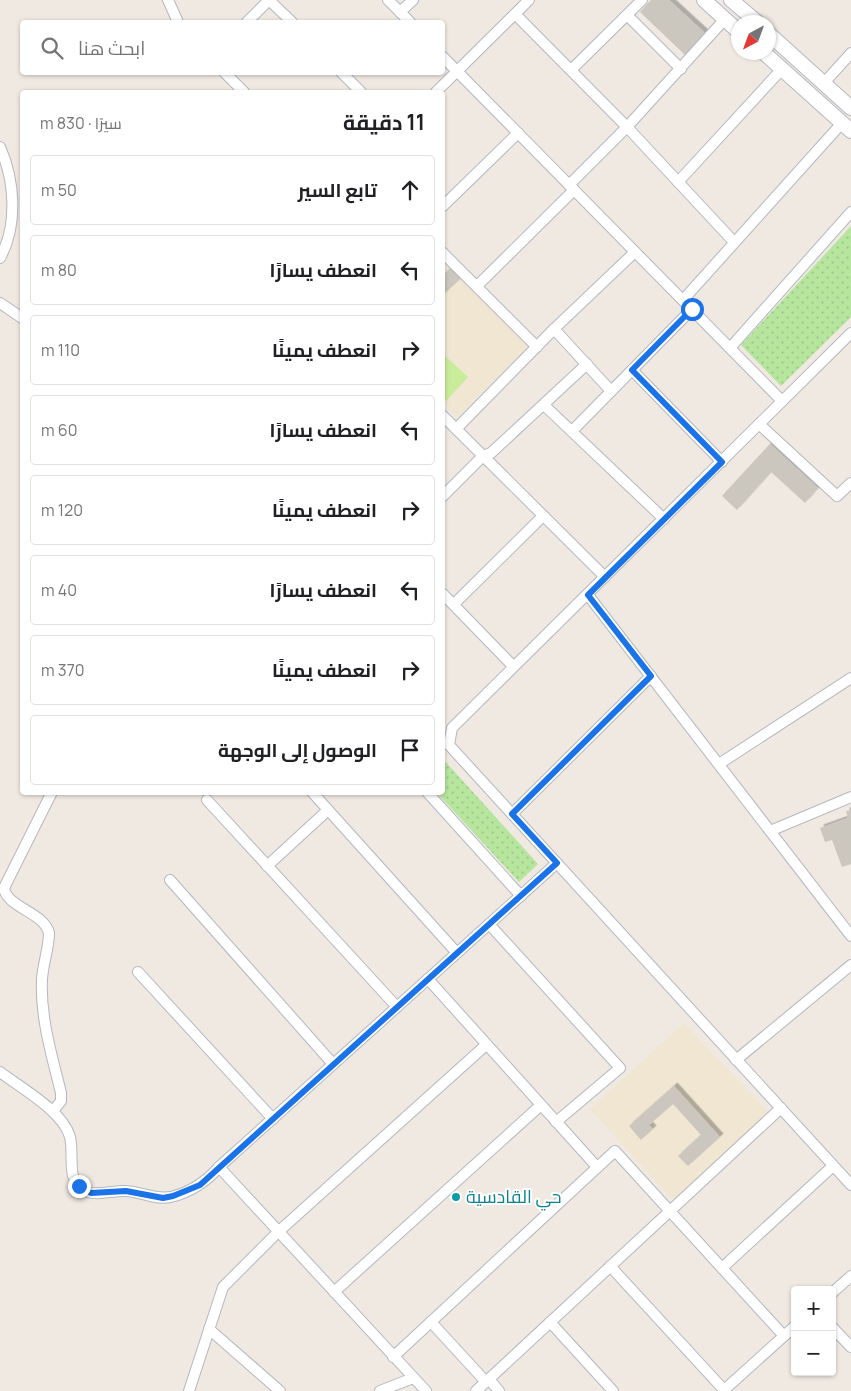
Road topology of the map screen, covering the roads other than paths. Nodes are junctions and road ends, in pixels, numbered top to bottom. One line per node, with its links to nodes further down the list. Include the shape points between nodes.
1 (168, 0): 14 (street)
2 (269, 0): 15 (street); 16 (street)
3 (388, 0): 9 (street)
4 (413, 0): 9 (street)
5 (529, 0): 10 (street)
6 (642, 0): 11 (street)
7 (704, 0): 13 (street)
8 (731, 0): 12 (street)
9 (400, 12): 17 (street)
10 (514, 14): 25 (street); 26 (street)
11 (627, 15): 23 (street); 25 (street)
12 (748, 15)
13 (725, 19): 18 (street); 23 (street)
14 (177, 20)
15 (249, 20)
16 (290, 20)
17 (408, 20)
18 (731, 25)
19 (776, 40): 29 (street)
20 (851, 53): 29 (street)
21 (445, 59): 26 (street)
22 (772, 60): 24 (street)
23 (681, 69): 34 (street)
24 (782, 69): 35 (street); 38 (street)
25 (570, 70): 34 (street)
26 (458, 72): 32 (street); 36 (street)
27 (227, 75): 30 (street)
28 (345, 75): 31 (street)
29 (824, 83): 33 (street)
30 (242, 90)
31 (359, 90)
32 (438, 90)
33 (851, 108)
34 (627, 127): 38 (street); 39 (street)
35 (846, 127): 42 (street)
36 (518, 133): 39 (street); 40 (street)
37 (0, 147): 45 (street, via 9,177 12,214 9,238)
38 (678, 182): 42 (street)
39 (572, 187): 43 (street); 46 (street)
40 (445, 204)
41 (851, 212): 54 (street)
42 (734, 242): 47 (street)
43 (635, 252): 47 (street); 51 (street)
44 (445, 255): 46 (street)
45 (0, 258)
46 (477, 286): 53 (street)
47 (683, 300): 49 (street)
48 (0, 303): 50 (street)
49 (692, 309): 54 (street); 56 (street)
50 (20, 317)
51 (554, 329): 53 (street); 55 (street)
52 (851, 333): 58 (street)
53 (537, 347): 62 (street)
54 (730, 348): 58 (street)
55 (587, 364): 57 (street); 59 (street)
56 (632, 370): 57 (street); 65 (street)
57 (611, 391): 63 (street)
58 (782, 401): 61 (street)
59 (544, 405): 63 (street); 64 (street)
60 (445, 418): 62 (street)
61 (759, 424): 65 (street); 66 (street, via 838,496)
62 (456, 429): 64 (street)
63 (572, 431): 69 (street)
64 (484, 456): 67 (street); 68 (street)
65 (722, 462): 69 (street)
66 (851, 483)
67 (445, 494)
68 (543, 516): 70 (street); 73 (street)
69 (664, 519): 70 (street)
70 (605, 577): 71 (street)
71 (588, 595): 74 (street); 75 (street)
72 (445, 596): 73 (street)
73 (454, 604): 74 (street)
74 (514, 666): 84 (street, via 452,728 449,745)
75 (651, 676): 77 (street); 84 (street)
76 (851, 678): 77 (street)
77 (719, 764): 85 (street)
78 (50, 795): 103 (street, via 4,888 8,897 44,923 49,933 42,992 48,1037 62,1093 61,1101)
79 (315, 795): 83 (street)
80 (430, 795): 89 (street)
81 (851, 797): 85 (street)
82 (207, 800): 87 (street)
83 (328, 810): 87 (street); 92 (street)
84 (512, 814): 86 (street)
85 (770, 831): 91 (street)
86 (557, 863): 89 (street); 98 (street)
87 (267, 866): 96 (street)
88 (170, 880): 99 (street)
89 (521, 896): 90 (street)
90 (489, 924): 92 (street); 105 (street, via 620,1068)
91 (851, 936)
92 (457, 953): 95 (street)
93 (851, 965): 98 (street)
94 (138, 972): 104 (street)
95 (428, 979): 96 (street); 97 (street)
96 (396, 1007): 99 (street)
97 (486, 1045): 101 (street); 111 (street)
98 (736, 1060): 102 (street)
99 (334, 1064): 104 (street)
100 (0, 1072): 103 (street)
101 (541, 1105): 105 (street); 116 (street)
102 (781, 1108): 106 (street); 110 (street)
103 (53, 1111): 107 (street, via 68,1132 73,1176 87,1191 126,1191 163,1198 200,1185)
104 (273, 1119): 107 (street)
105 (556, 1122): 108 (street)
106 (834, 1166): 109 (street); 113 (street)
107 (219, 1167): 111 (street)
108 (597, 1167): 110 (street, via 615,1151); 117 (street)
109 (851, 1184)
110 (670, 1211): 112 (street); 113 (street)
111 (278, 1232): 116 (street); 119 (street, via 223,1287)
112 (610, 1266): 118 (street); 127 (street)
113 (722, 1268): 122 (street)
114 (851, 1276): 115 (street)
115 (836, 1289)
116 (334, 1292): 124 (street)
117 (432, 1322): 124 (street); 126 (street)
118 (550, 1322): 126 (street); 134 (street)
119 (209, 1329): 128 (street); 129 (street)
120 (791, 1330): 122 (street)
121 (836, 1330): 123 (street)
122 (784, 1336): 127 (street)
123 (851, 1347)
124 (393, 1357): 125 (street)
125 (413, 1378): 130 (street); 131 (street)
126 (487, 1381): 132 (street); 133 (street)
127 (723, 1390)
128 (189, 1391)
129 (280, 1391)
130 (380, 1391)
131 (426, 1391)
132 (476, 1391)
133 (499, 1391)
134 (613, 1391)

